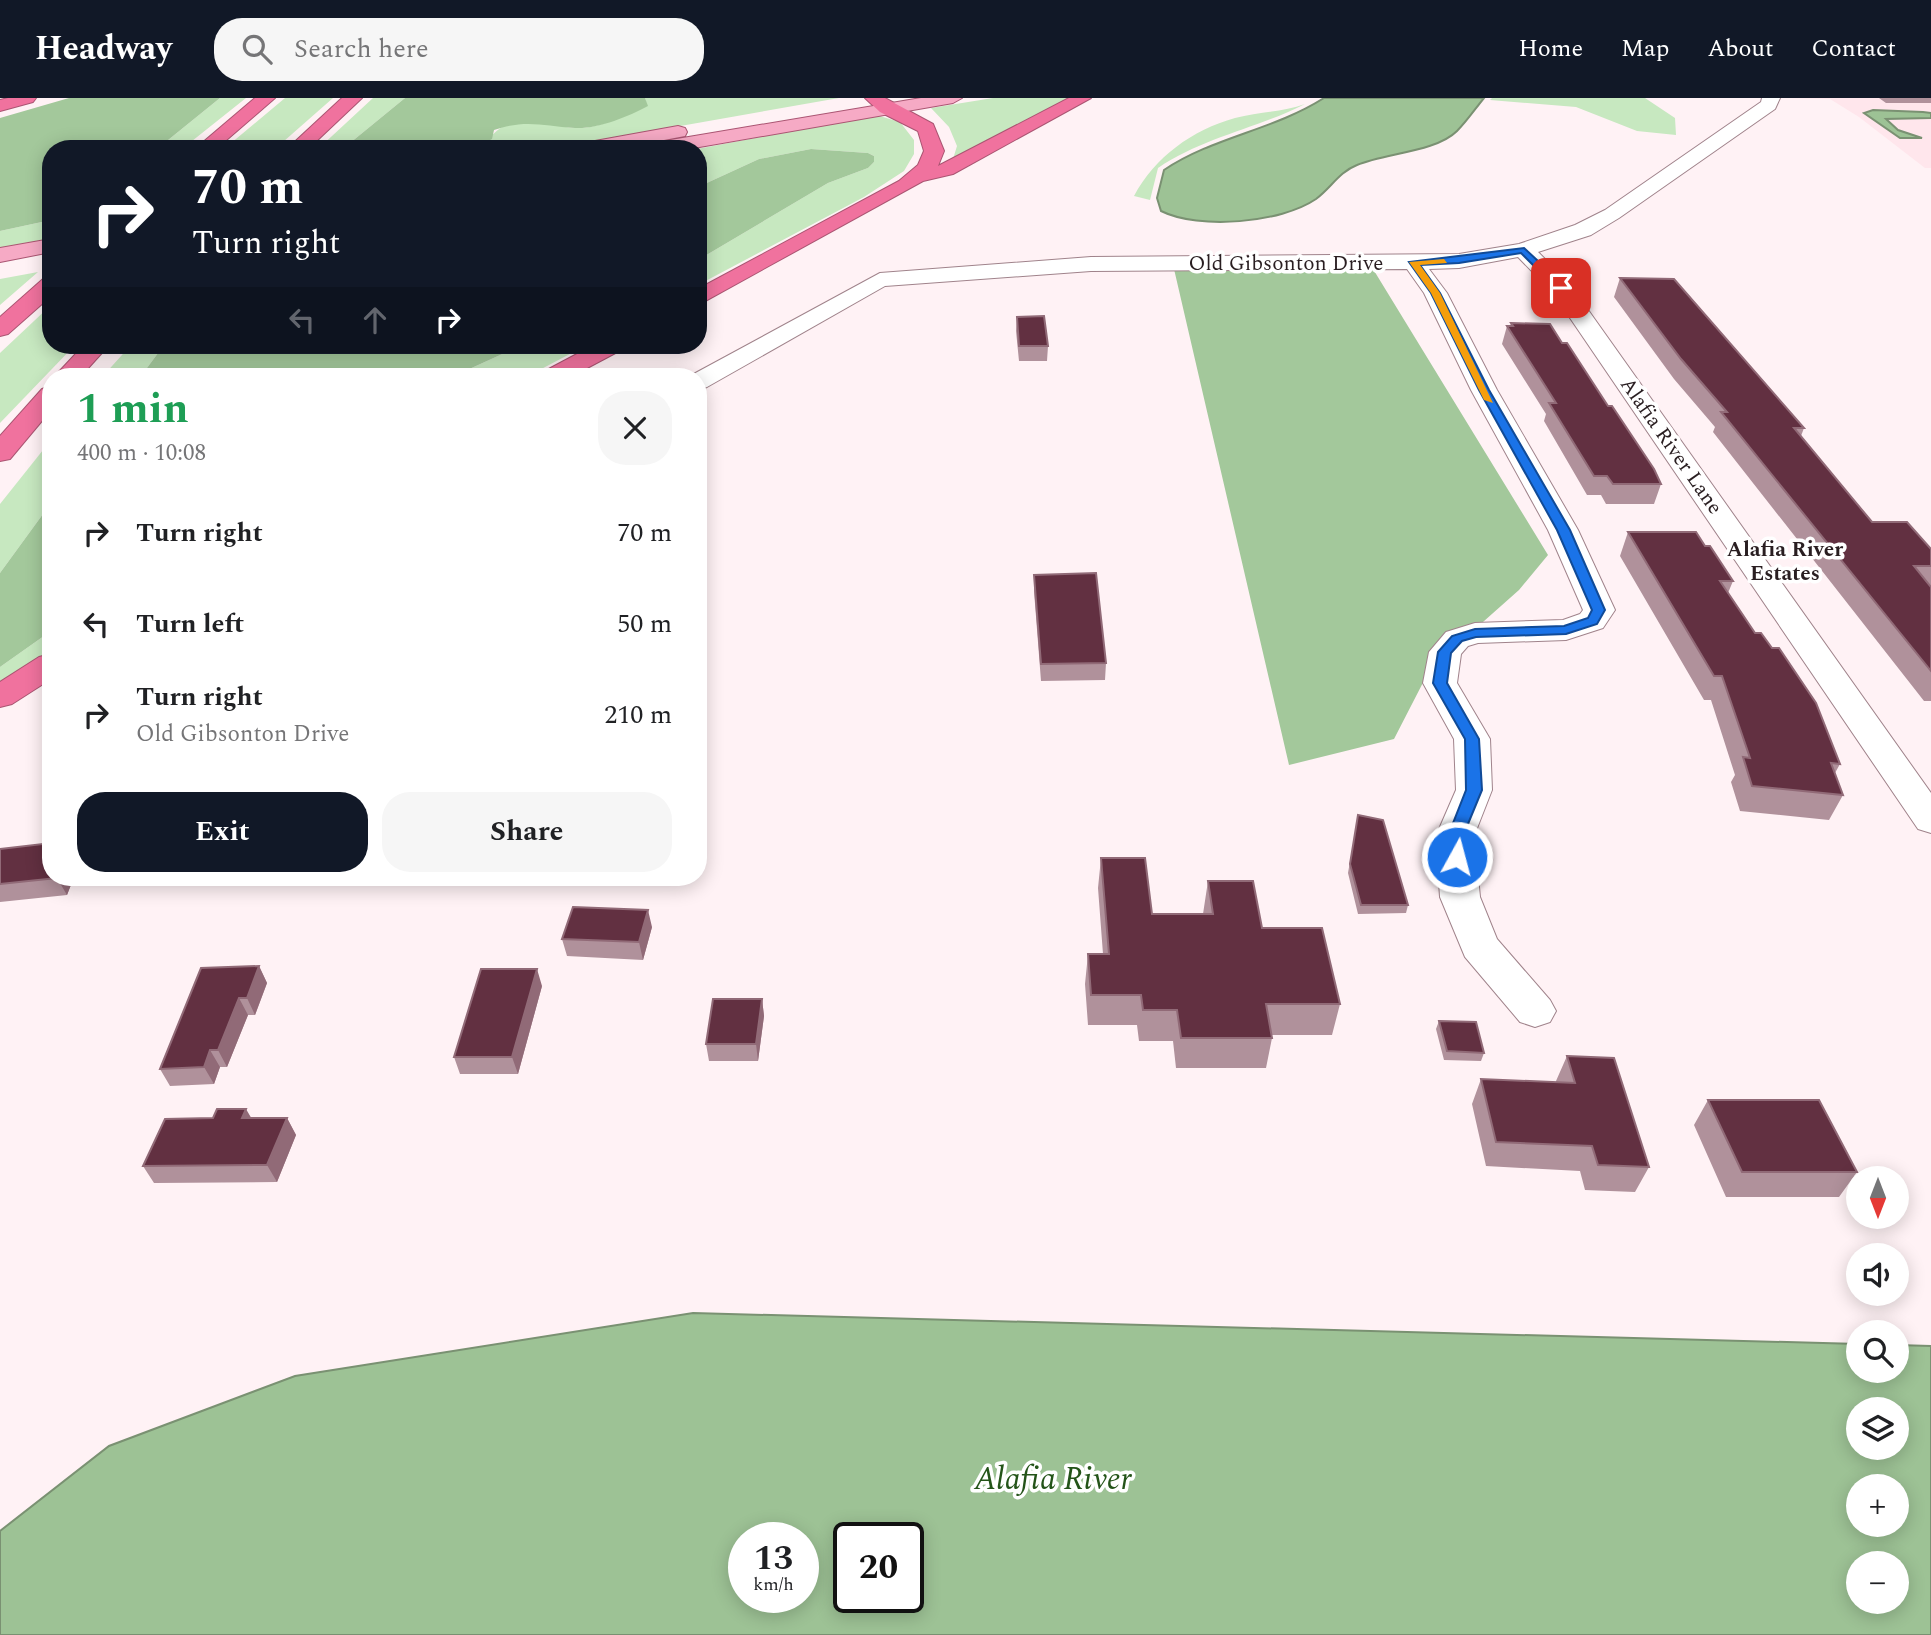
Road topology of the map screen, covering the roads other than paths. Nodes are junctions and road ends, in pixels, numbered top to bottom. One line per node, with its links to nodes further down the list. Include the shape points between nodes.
1 (27, 98): 9 (highway)
2 (265, 98): 11 (highway)
3 (353, 98): 12 (highway)
4 (953, 98): 8 (main road)
5 (1082, 98): 15 (highway, via 946,170)
6 (1771, 98): 17 (street, Old Gibsonton Drive, via 1769,105 1612,214 1583,230)
7 (878, 101): 8 (main road); 10 (highway); 13 (main road); 14 (main road)
8 (923, 103): 10 (highway)
9 (0, 106)
10 (926, 128): 15 (highway, via 933,142 933,158)
11 (215, 140)
12 (306, 140)
13 (638, 140)
14 (695, 140)
15 (919, 176): 22 (highway)
16 (42, 248): 18 (main road)
17 (1524, 250): 20 (street, Old Gibsonton Drive, via 1459,261); 33 (street, Alafia River Lane, via 1561,288)
18 (1, 259): 19 (main road)
19 (42, 260)
20 (1413, 262): 28 (street, Old Gibsonton Drive, via 1091,264 880,280); 34 (street, via 1435,293 1563,530 1599,610 1592,621 1566,630 1475,633 1457,639 1445,652 1440,683 1472,739 1474,790 1455,836 1460,897 1479,946)
21 (42, 292): 23 (highway)
22 (707, 293)
23 (0, 329)
24 (88, 354): 26 (highway)
25 (595, 354): 27 (highway)
26 (75, 368)
27 (569, 368)
28 (707, 377)
29 (42, 404): 30 (highway)
30 (0, 453)
31 (42, 670): 32 (highway)
32 (0, 697)
33 (1931, 820)
34 (1535, 1011)

